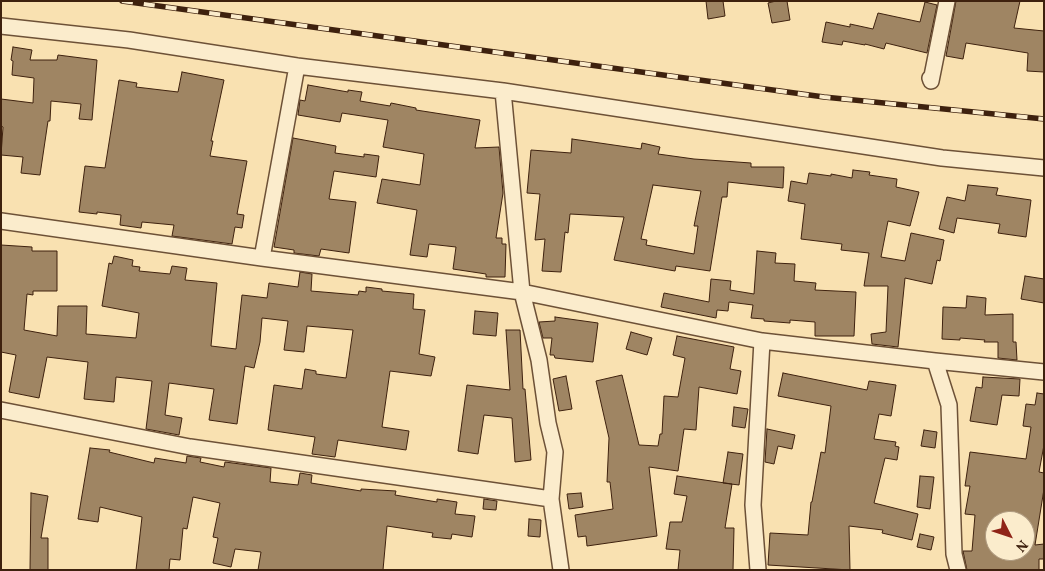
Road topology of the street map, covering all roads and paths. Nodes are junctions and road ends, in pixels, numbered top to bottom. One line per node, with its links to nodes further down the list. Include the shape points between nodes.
1 (946, 1): 4 (street, via 931,81)
2 (1, 26): 3 (street, via 129,40)
3 (297, 66): 5 (street); 8 (street)
4 (930, 78)
5 (503, 92): 6 (street, via 942,158); 9 (street)
6 (1044, 168)
7 (1, 220): 8 (street)
8 (262, 258): 9 (street)
9 (522, 292): 10 (street); 14 (street, via 539,360 555,452)
10 (762, 341): 11 (street); 16 (street, via 753,505)
11 (935, 361): 12 (street); 17 (street, via 949,405 954,554)
12 (1044, 372)
13 (1, 410): 14 (street, via 190,447)
14 (551, 499): 15 (street)
15 (561, 570)
16 (758, 570)
17 (958, 570)

